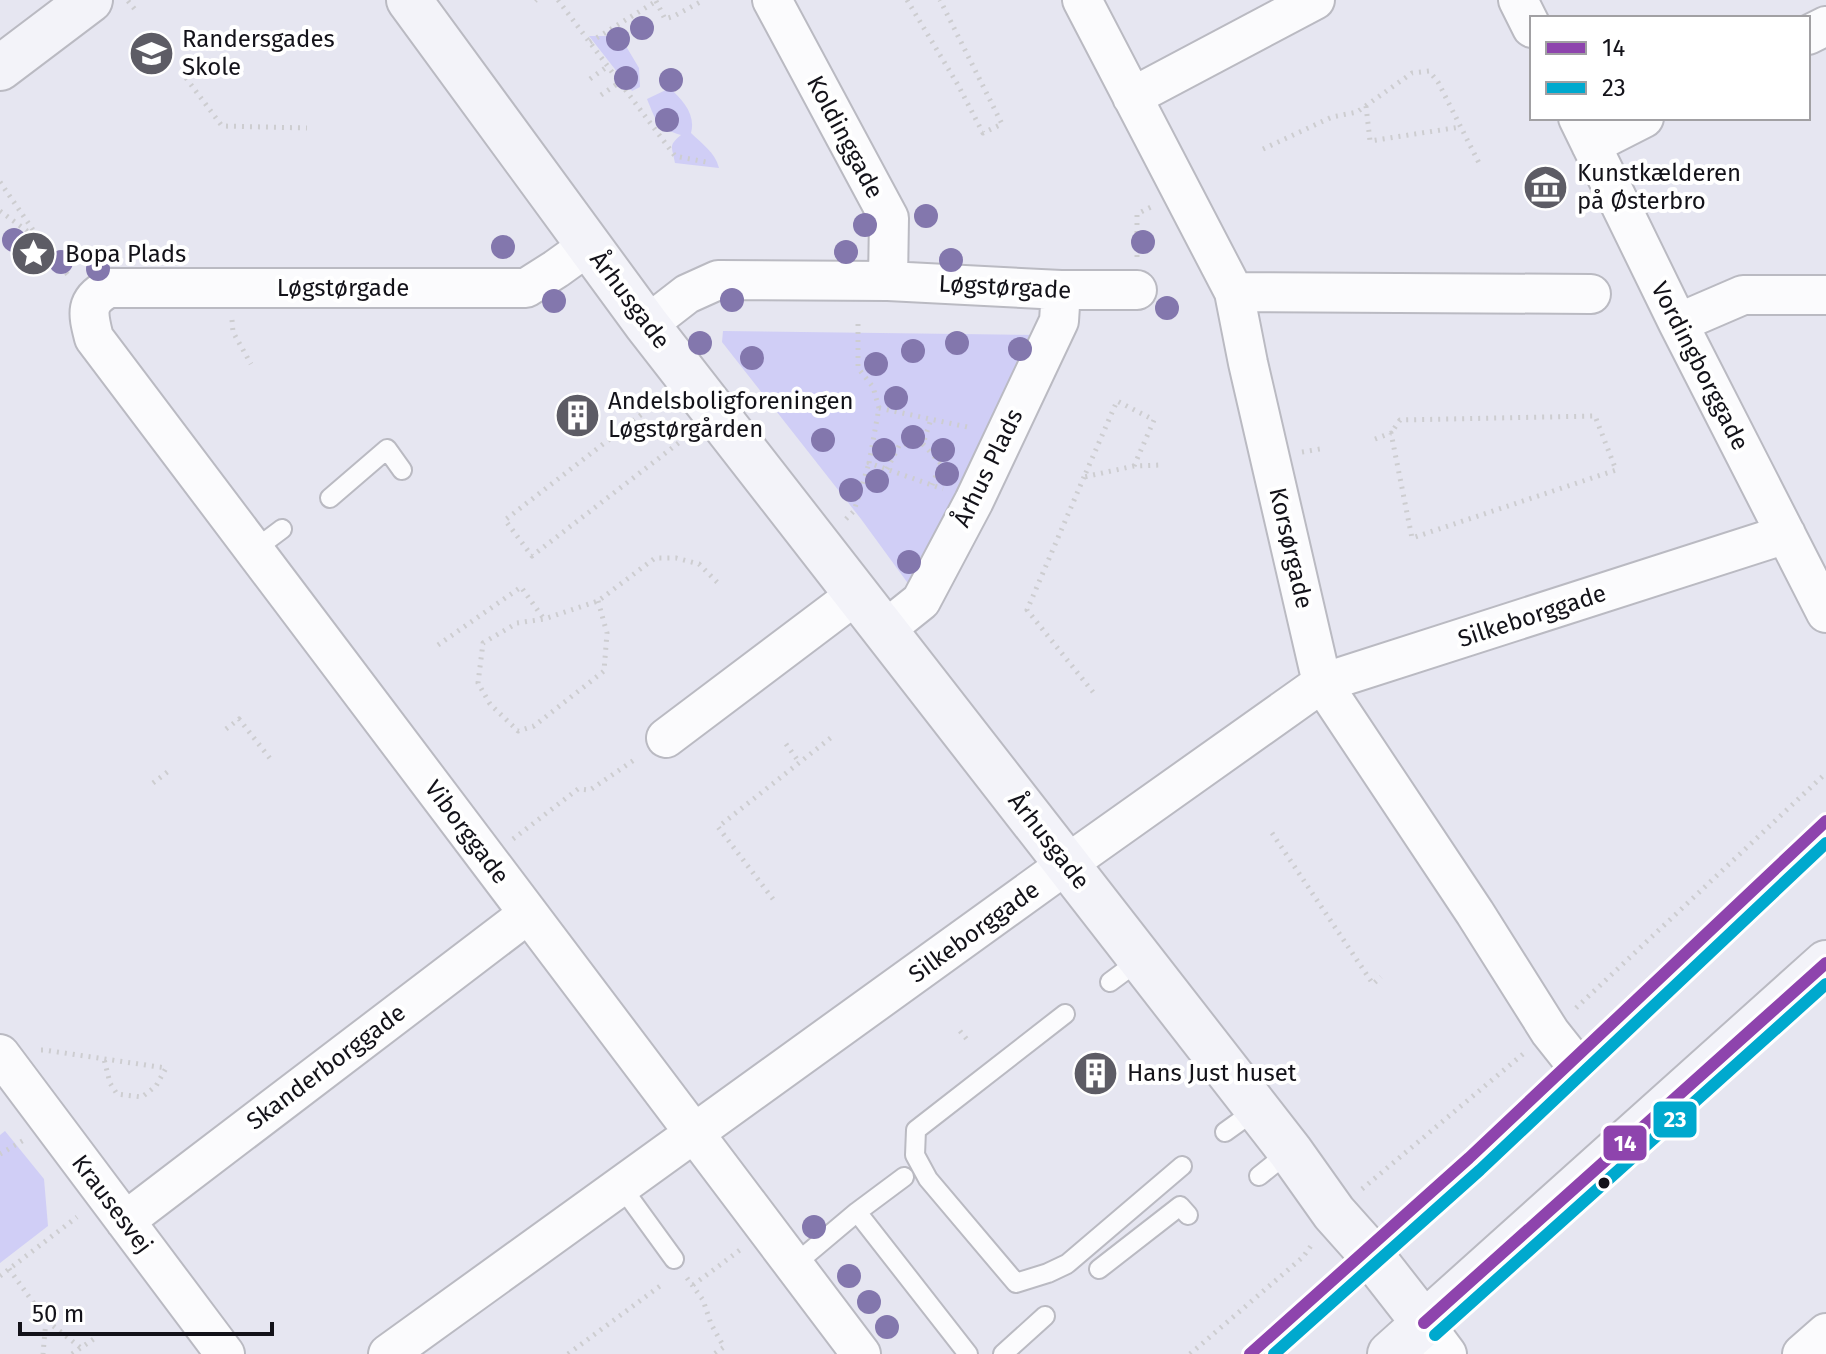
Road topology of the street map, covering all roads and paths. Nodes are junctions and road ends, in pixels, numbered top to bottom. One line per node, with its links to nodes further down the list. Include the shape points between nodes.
1 (90, 0): 17 (street)
2 (128, 0): 13 (path)
3 (409, 0): 35 (street, Århusgade)
4 (558, 0): 15 (path)
5 (704, 0): 12 (path, via 665,19)
6 (772, 0): 36 (street, Koldinggade, via 889,218)
7 (907, 0): 8 (path, via 983,133 1002,124)
8 (940, 0)
9 (1082, 0): 22 (street, Korsørgade)
10 (1315, 0): 22 (street)
11 (1518, 0): 14 (street)
12 (657, 1): 15 (path)
13 (137, 12)
14 (1530, 24)
15 (590, 42): 16 (path)
16 (608, 66): 19 (path); 20 (path)
17 (0, 68)
18 (186, 78): 26 (path, via 222,126)
19 (590, 79)
20 (620, 82): 21 (path); 29 (path, via 675,156)
21 (601, 95)
22 (1132, 97): 32 (street, Korsørgade)
23 (1366, 106): 25 (path, via 1370,141); 25 (path, via 1412,73 1429,71); 28 (path)
24 (1635, 120): 27 (street)
25 (1460, 127): 30 (path)
26 (307, 128)
27 (1585, 131): 44 (street, Vordingborggade)
28 (1263, 149)
29 (711, 163)
30 (1479, 163)
31 (0, 182): 34 (path)
32 (1181, 192): 39 (path, via 1137,214); 40 (street, Korsørgade)
33 (0, 211): 34 (path)
34 (43, 244): 37 (path, via 57,253 108,252); 43 (path)
35 (588, 246): 37 (street, Løgstørgade, via 526,288); 46 (street, Århusgade)
36 (888, 281): 38 (street, Løgstørgade); 46 (street, Løgstørgade, via 718,280 687,294)
37 (126, 287): 43 (street, Løgstørgade, via 109,288)
38 (1061, 290): 39 (street, Løgstørgade); 63 (street, Århus Plads, via 1059,321)
39 (1137, 290)
40 (1234, 292): 41 (street); 73 (street, Korsørgade)
41 (1591, 294)
42 (1826, 295): 44 (street, via 1743,295)
43 (91, 304): 85 (street, Viborggade, via 94,338 268,540)
44 (1678, 323): 64 (street, Vordingborggade)
45 (858, 324): 48 (path, via 858,368 873,387)
46 (647, 325): 47 (street, Århusgade)
47 (689, 378): 49 (street, Århusgade); 49 (path, via 505,520 532,556)
48 (879, 408): 50 (path); 55 (path)
49 (717, 413): 65 (street, Århusgade)
50 (931, 419): 51 (path); 54 (path)
51 (981, 430)
52 (1391, 433): 52 (path, via 1412,538 1616,470 1595,416 1400,420); 53 (path)
53 (1375, 439)
54 (923, 444): 58 (path, via 900,444); 61 (path, via 941,464)
55 (869, 463): 58 (path); 65 (path, via 854,511)
56 (1160, 465): 57 (path)
57 (1134, 466): 60 (path); 60 (path, via 1154,420 1117,401)
58 (887, 469): 61 (path)
59 (402, 470): 62 (lane, via 387,449)
60 (1084, 477): 74 (path, via 1027,610)
61 (932, 485): 63 (path)
62 (330, 498)
63 (974, 501): 71 (street, Århus Plads, via 921,601)
64 (1786, 534): 69 (street, Vordingborggade); 73 (street, Silkeborggade)
65 (817, 543): 67 (street, Århusgade)
66 (718, 583): 68 (path, via 699,564 655,558)
67 (857, 594): 71 (street, Århusgade); 77 (street)
68 (598, 601): 70 (path); 70 (path, via 607,633 604,671 534,726 518,731 490,704 478,683 483,643 517,623)
69 (1826, 613)
70 (544, 619): 72 (path, via 521,587)
71 (886, 629): 86 (street, Århusgade)
72 (438, 645)
73 (1322, 683): 86 (street, Silkeborggade); 94 (street, Korsørgade)
74 (1093, 692)
75 (226, 729): 79 (path, via 239,719)
76 (833, 736): 80 (path)
77 (666, 738): 85 (path, via 590,790 578,789)
78 (786, 744): 80 (path)
79 (272, 761)
80 (799, 762): 87 (path, via 718,827)
81 (170, 770): 83 (path)
82 (1826, 773): 94 (path)
83 (153, 783)
84 (1272, 833): 90 (path, via 1373,984)
85 (488, 859): 88 (street, Viborggade)
86 (1067, 864): 97 (street, Silkeborggade); 103 (street, Århusgade, via 1125,971 1275,1164)
87 (773, 899)
88 (528, 914): 97 (street, Viborggade); 105 (street, Skanderborggade)
89 (1826, 963): 117 (street)
90 (1381, 977)
91 (1065, 1014): 98 (lane, via 916,1130 915,1155 928,1179 1016,1283 1067,1264)
92 (960, 1031): 93 (path)
93 (969, 1042)
94 (1561, 1046): 103 (path)
95 (4, 1059): 96 (path, via 44,1050); 100 (street, Krausesvej)
96 (104, 1059): 96 (path, via 119,1062 166,1068 142,1097 117,1094)
97 (695, 1133): 101 (street, Silkeborggade); 106 (street, Viborggade)
98 (1182, 1166)
99 (904, 1177): 102 (lane)
100 (94, 1179): 105 (street, Krausesvej); 109 (path, via 78,1215)
101 (621, 1186): 107 (lane); 118 (street, Silkeborggade)
102 (857, 1212): 108 (lane); 126 (lane)
103 (1334, 1213): 117 (street, Århusgade); 128 (path, via 1303,1257)
104 (1188, 1215): 110 (lane, via 1180,1206)
105 (125, 1221): 122 (street, Krausesvej)
106 (767, 1230): 108 (street, Viborggade); 112 (path)
107 (677, 1265): 112 (path); 123 (path)
108 (794, 1265): 125 (street, Viborggade)
109 (9, 1269): 111 (path); 114 (path)
110 (1099, 1269)
111 (0, 1276)
112 (693, 1285): 124 (path, via 724,1347)
113 (1045, 1316): 127 (lane)
114 (46, 1320): 119 (path); 120 (path)
115 (1826, 1333): 130 (street)
116 (98, 1336): 119 (path)
117 (1436, 1339): 129 (street)
118 (412, 1347)
119 (81, 1348): 121 (path)
120 (43, 1354)
121 (72, 1354)
122 (225, 1354)
123 (568, 1354)
124 (714, 1354)
125 (861, 1354)
126 (968, 1354)
127 (1003, 1354)
128 (1190, 1354)
129 (1390, 1354)
130 (1802, 1354)

